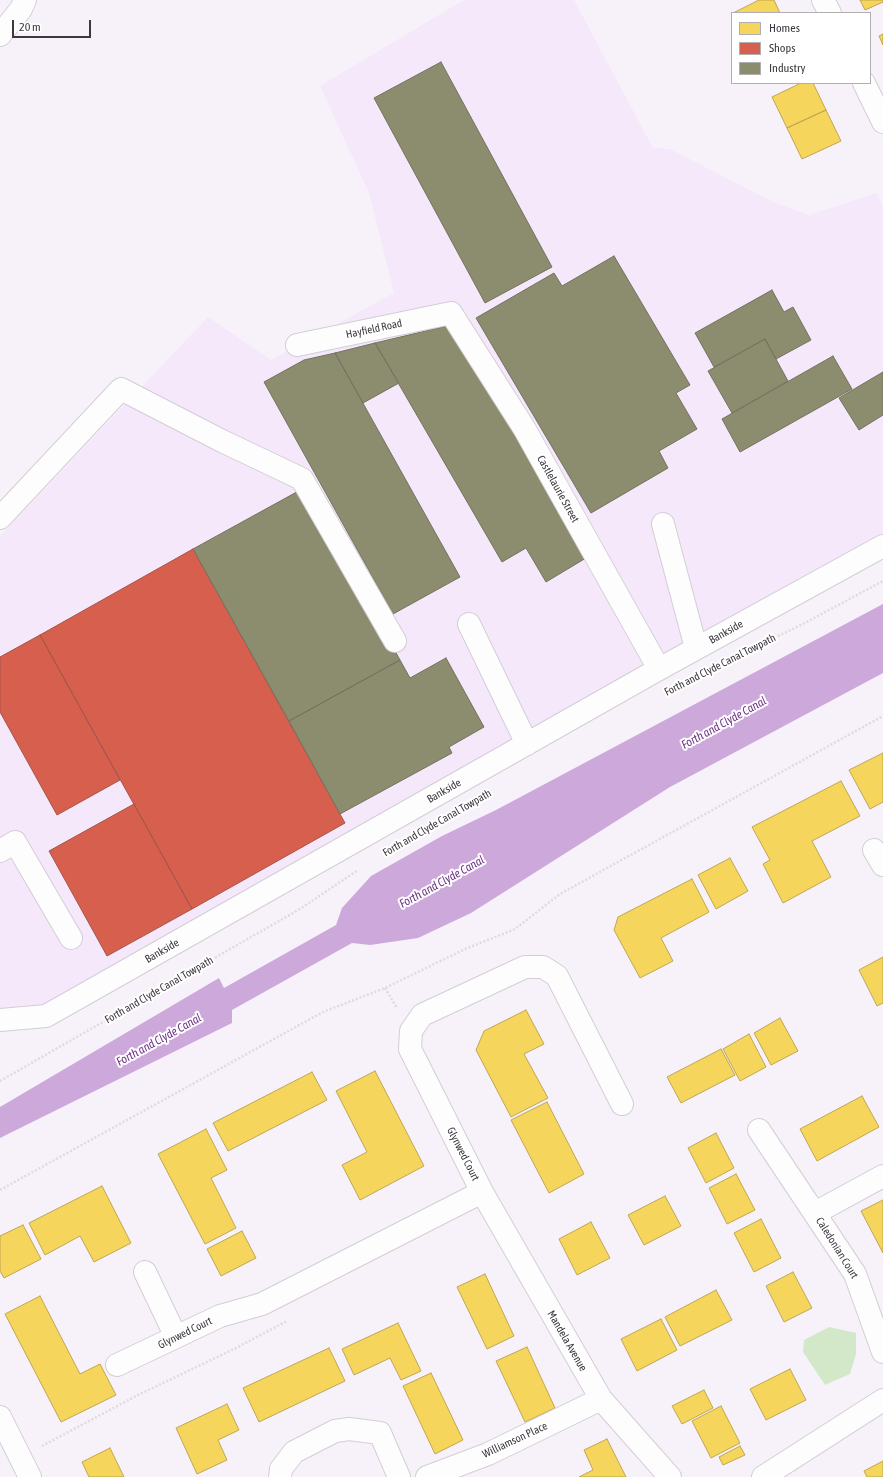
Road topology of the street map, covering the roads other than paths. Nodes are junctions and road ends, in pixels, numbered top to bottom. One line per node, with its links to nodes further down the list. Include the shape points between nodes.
1 (25, 0): 4 (street)
2 (823, 0): 3 (street)
3 (829, 12)
4 (0, 36)
5 (864, 84): 6 (street)
6 (883, 122)
7 (452, 313): 8 (street, Hayfield Road); 15 (street, Castlelaurie Street, via 524,428)
8 (297, 345)
9 (0, 518): 13 (street, via 121,389 302,479)
10 (663, 524): 14 (street)
11 (883, 546): 14 (street, Bankside)
12 (469, 624): 16 (street)
13 (395, 641)
14 (696, 648): 15 (street, Bankside)
15 (660, 669): 16 (street, Bankside)
16 (526, 744): 19 (street, Bankside, via 46,1016)
17 (0, 851): 18 (street, via 15,842)
18 (71, 938)
19 (0, 1020)
20 (622, 1104): 23 (street, Glynwed Court, via 557,976 543,967 525,967 422,1015 411,1031 410,1049)
21 (759, 1130): 24 (street, Caledonian Court)
22 (883, 1176): 24 (street, Caledonian Court)
23 (482, 1192): 26 (street, Glynwed Court, via 262,1304 220,1316); 29 (street, Mandela Avenue)
24 (815, 1213): 27 (street, Caledonian Court, via 855,1274)
25 (145, 1272): 26 (street)
26 (176, 1337): 28 (street, Glynwed Court)
27 (883, 1352)
28 (117, 1365)
29 (601, 1400): 35 (street, Williamson Place, via 488,1454); 36 (street, Mandela Avenue)
30 (883, 1400): 37 (street)
31 (0, 1417): 32 (street)
32 (30, 1477)
33 (280, 1477): 34 (street, via 281,1469 294,1452 335,1431 348,1429 380,1433)
34 (399, 1477)
35 (427, 1477)
36 (670, 1477)
37 (763, 1477)

